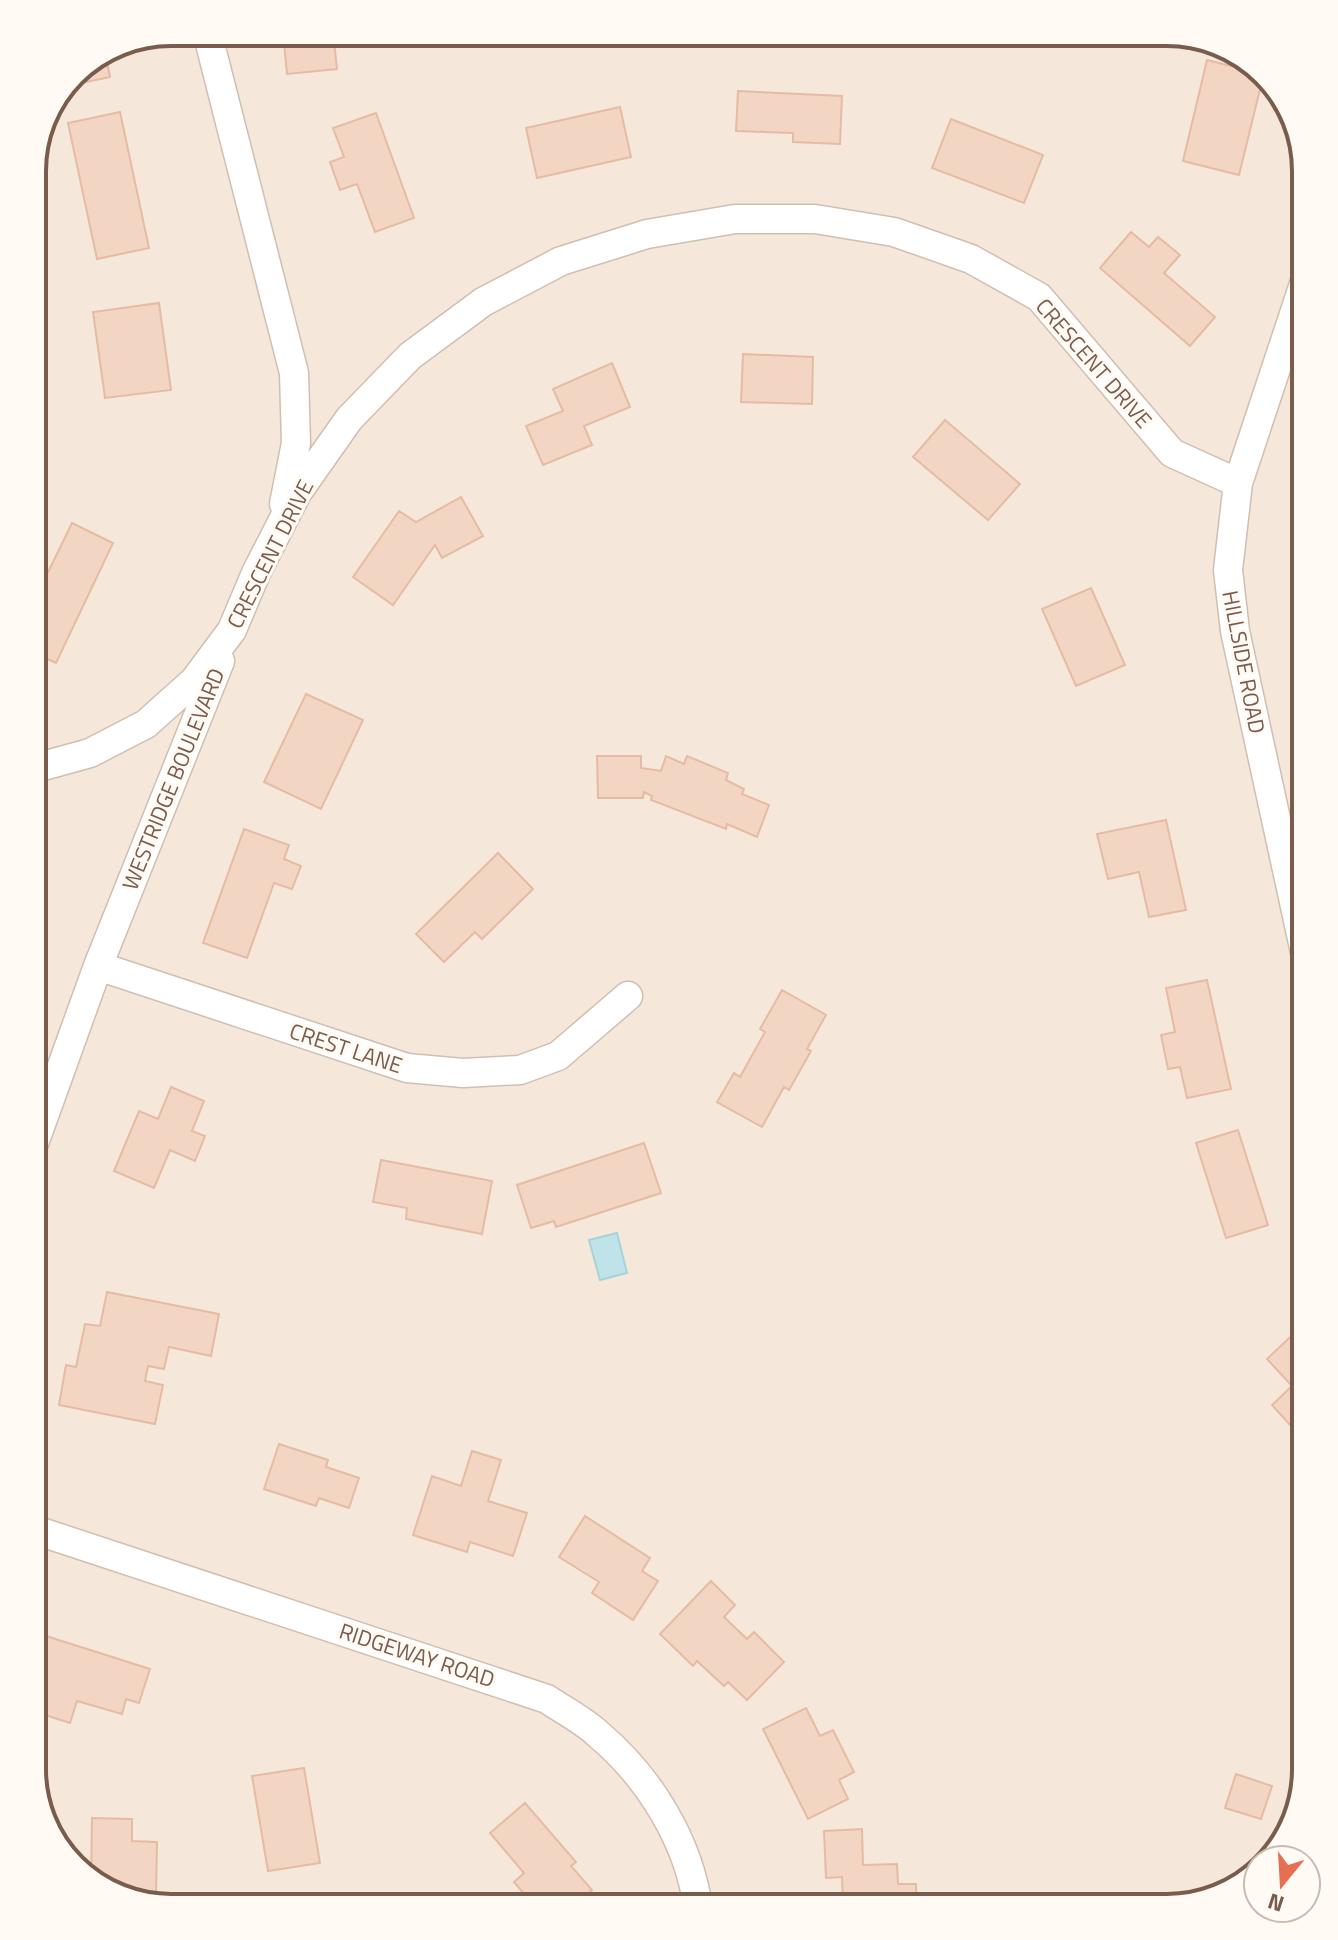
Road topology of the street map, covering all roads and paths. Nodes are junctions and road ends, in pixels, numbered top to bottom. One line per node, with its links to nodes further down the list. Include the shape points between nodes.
1 (211, 46): 4 (street, WESTRIDGE BOULEVARD, via 294,373 296,443 283,510)
2 (1292, 320): 3 (street, HILLSIDE ROAD)
3 (1238, 483): 4 (street, CRESCENT DRIVE, via 1172,453 1039,297 971,259 894,232 815,219 735,219 647,234 561,261 483,302 410,356 341,431 297,493); 6 (street, HILLSIDE ROAD, via 1228,570 1235,631)
4 (256, 573): 5 (street, CRESCENT DRIVE, via 232,630 194,681 146,724 90,753); 7 (street, WESTRIDGE BOULEVARD)
5 (46, 765)
6 (1292, 893)
7 (98, 966): 8 (street, CREST LANE, via 407,1068 463,1073 520,1070 558,1056); 9 (street, WESTRIDGE BOULEVARD)
8 (628, 996)
9 (46, 1110)
10 (46, 1534): 11 (street, RIDGEWAY ROAD, via 547,1699 597,1733 641,1777 674,1829)
11 (696, 1894)

